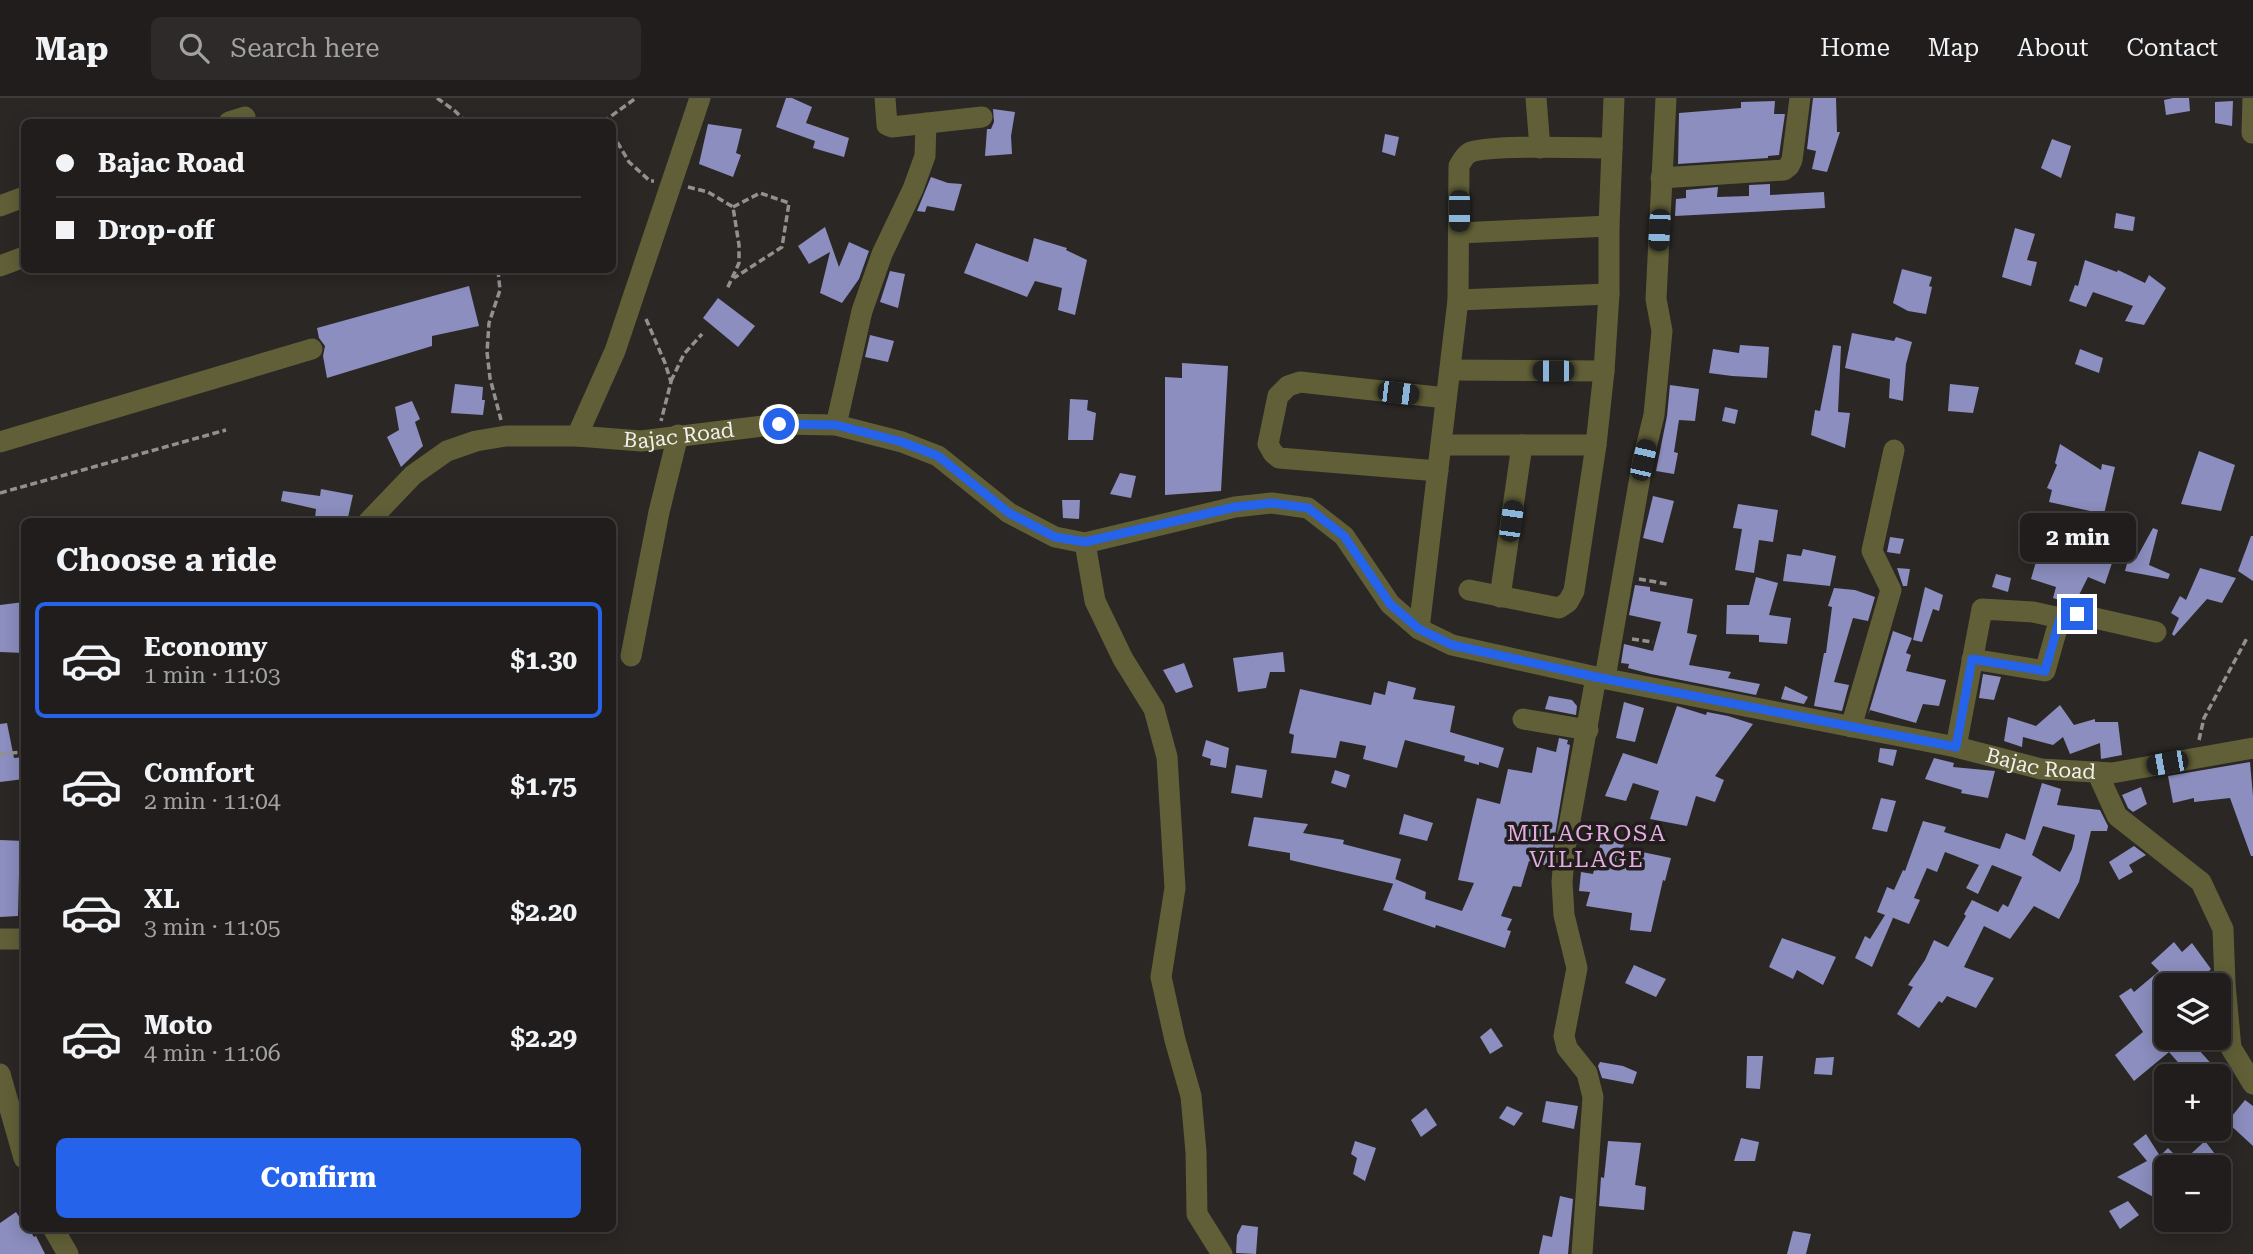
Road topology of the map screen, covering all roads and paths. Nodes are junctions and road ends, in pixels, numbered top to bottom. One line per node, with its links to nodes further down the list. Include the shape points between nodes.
1 (437, 98): 12 (path)
2 (636, 98): 13 (path)
3 (700, 98): 20 (street)
4 (885, 98): 14 (street, via 887,125)
5 (1536, 98): 17 (street)
6 (1614, 98): 18 (street)
7 (1666, 98): 19 (street)
8 (1778, 98): 9 (street)
9 (1800, 98): 19 (street, via 1792,160 1784,170)
10 (2253, 98): 15 (street)
11 (982, 117): 14 (street)
12 (463, 119)
13 (607, 119)
14 (926, 123): 40 (street, via 925,156 862,310)
15 (2252, 133)
16 (616, 140): 20 (path, via 629,162 650,181)
17 (1540, 148): 18 (street); 25 (street, via 1471,152 1464,158 1459,166)
18 (1612, 148): 24 (street)
19 (1661, 178): 55 (street, via 1656,299 1661,331 1654,415)
20 (673, 182): 23 (path, via 708,192); 31 (street)
21 (21, 198): 22 (street)
22 (0, 206)
23 (733, 207): 29 (path, via 739,263); 29 (path, via 760,193 789,203 782,247)
24 (1609, 226): 25 (street); 32 (street)
25 (1459, 233): 33 (street)
26 (21, 258): 27 (street)
27 (0, 266)
28 (498, 273): 42 (path, via 500,290 489,323 487,352)
29 (732, 279): 30 (path)
30 (727, 289)
31 (634, 291): 38 (path); 43 (street, via 615,351)
32 (1609, 294): 33 (street); 37 (street)
33 (1458, 300): 36 (street)
34 (702, 334): 38 (path, via 684,354)
35 (312, 349): 46 (street)
36 (1450, 370): 37 (street); 39 (street)
37 (1604, 371): 49 (street)
38 (671, 382): 45 (path)
39 (1447, 398): 47 (street); 51 (street, via 1300,382 1278,396 1268,444 1279,458)
40 (836, 425): 44 (street, Bajac Road, via 779,424); 54 (street, Bajac Road, via 938,456 1009,513 1055,537)
41 (226, 430): 52 (path)
42 (506, 436): 43 (street, Bajac Road); 53 (street, Bajac Road, via 447,451 413,475)
43 (577, 436): 45 (street, Bajac Road)
44 (678, 436): 45 (street, Bajac Road); 63 (street)
45 (657, 440)
46 (0, 442)
47 (1441, 445): 48 (street); 51 (street)
48 (1522, 445): 49 (street); 58 (street)
49 (1596, 445): 58 (street, via 1574,591 1568,602 1559,608)
50 (1894, 450): 67 (street, via 1872,551 1891,590)
51 (1438, 471): 60 (street)
52 (0, 493)
53 (372, 518)
54 (1085, 542): 60 (street, Bajac Road, via 1235,507 1272,503 1308,508 1344,536 1390,604); 82 (street, via 1095,601 1154,709 1167,757 1175,888 1161,977 1191,1096 1198,1214)
55 (1623, 577): 56 (path); 65 (street)
56 (1667, 584)
57 (1469, 590): 58 (street)
58 (1500, 597)
59 (2060, 618): 61 (street, via 2077,614); 64 (street, via 2045,671); 64 (street, via 1982,609)
60 (1419, 629): 65 (street, Bajac Road, via 1452,645)
61 (2156, 632)
62 (2247, 638): 73 (path, via 2204,718)
63 (631, 656)
64 (1972, 659): 69 (street)
65 (1601, 678): 67 (street, Bajac Road); 68 (street)
66 (1523, 719): 68 (street)
67 (1851, 727): 69 (street, Bajac Road)
68 (1588, 730): 83 (street, via 1562,882 1564,915 1577,968 1564,1036 1567,1048 1587,1073 1593,1097)
69 (1956, 747): 74 (street, Bajac Road, via 2041,769)
70 (2253, 748): 73 (street, Bajac Road)
71 (21, 752): 72 (path)
72 (0, 754)
73 (2194, 758): 74 (street, Bajac Road)
74 (2097, 772): 78 (street, via 2117,816 2201,882 2223,929 2231,1048)
75 (0, 939): 76 (street)
76 (21, 939)
77 (0, 1074): 79 (street)
78 (2253, 1084)
79 (21, 1148)
80 (55, 1232): 81 (street)
81 (68, 1254)
82 (1222, 1254)
83 (1582, 1254)

